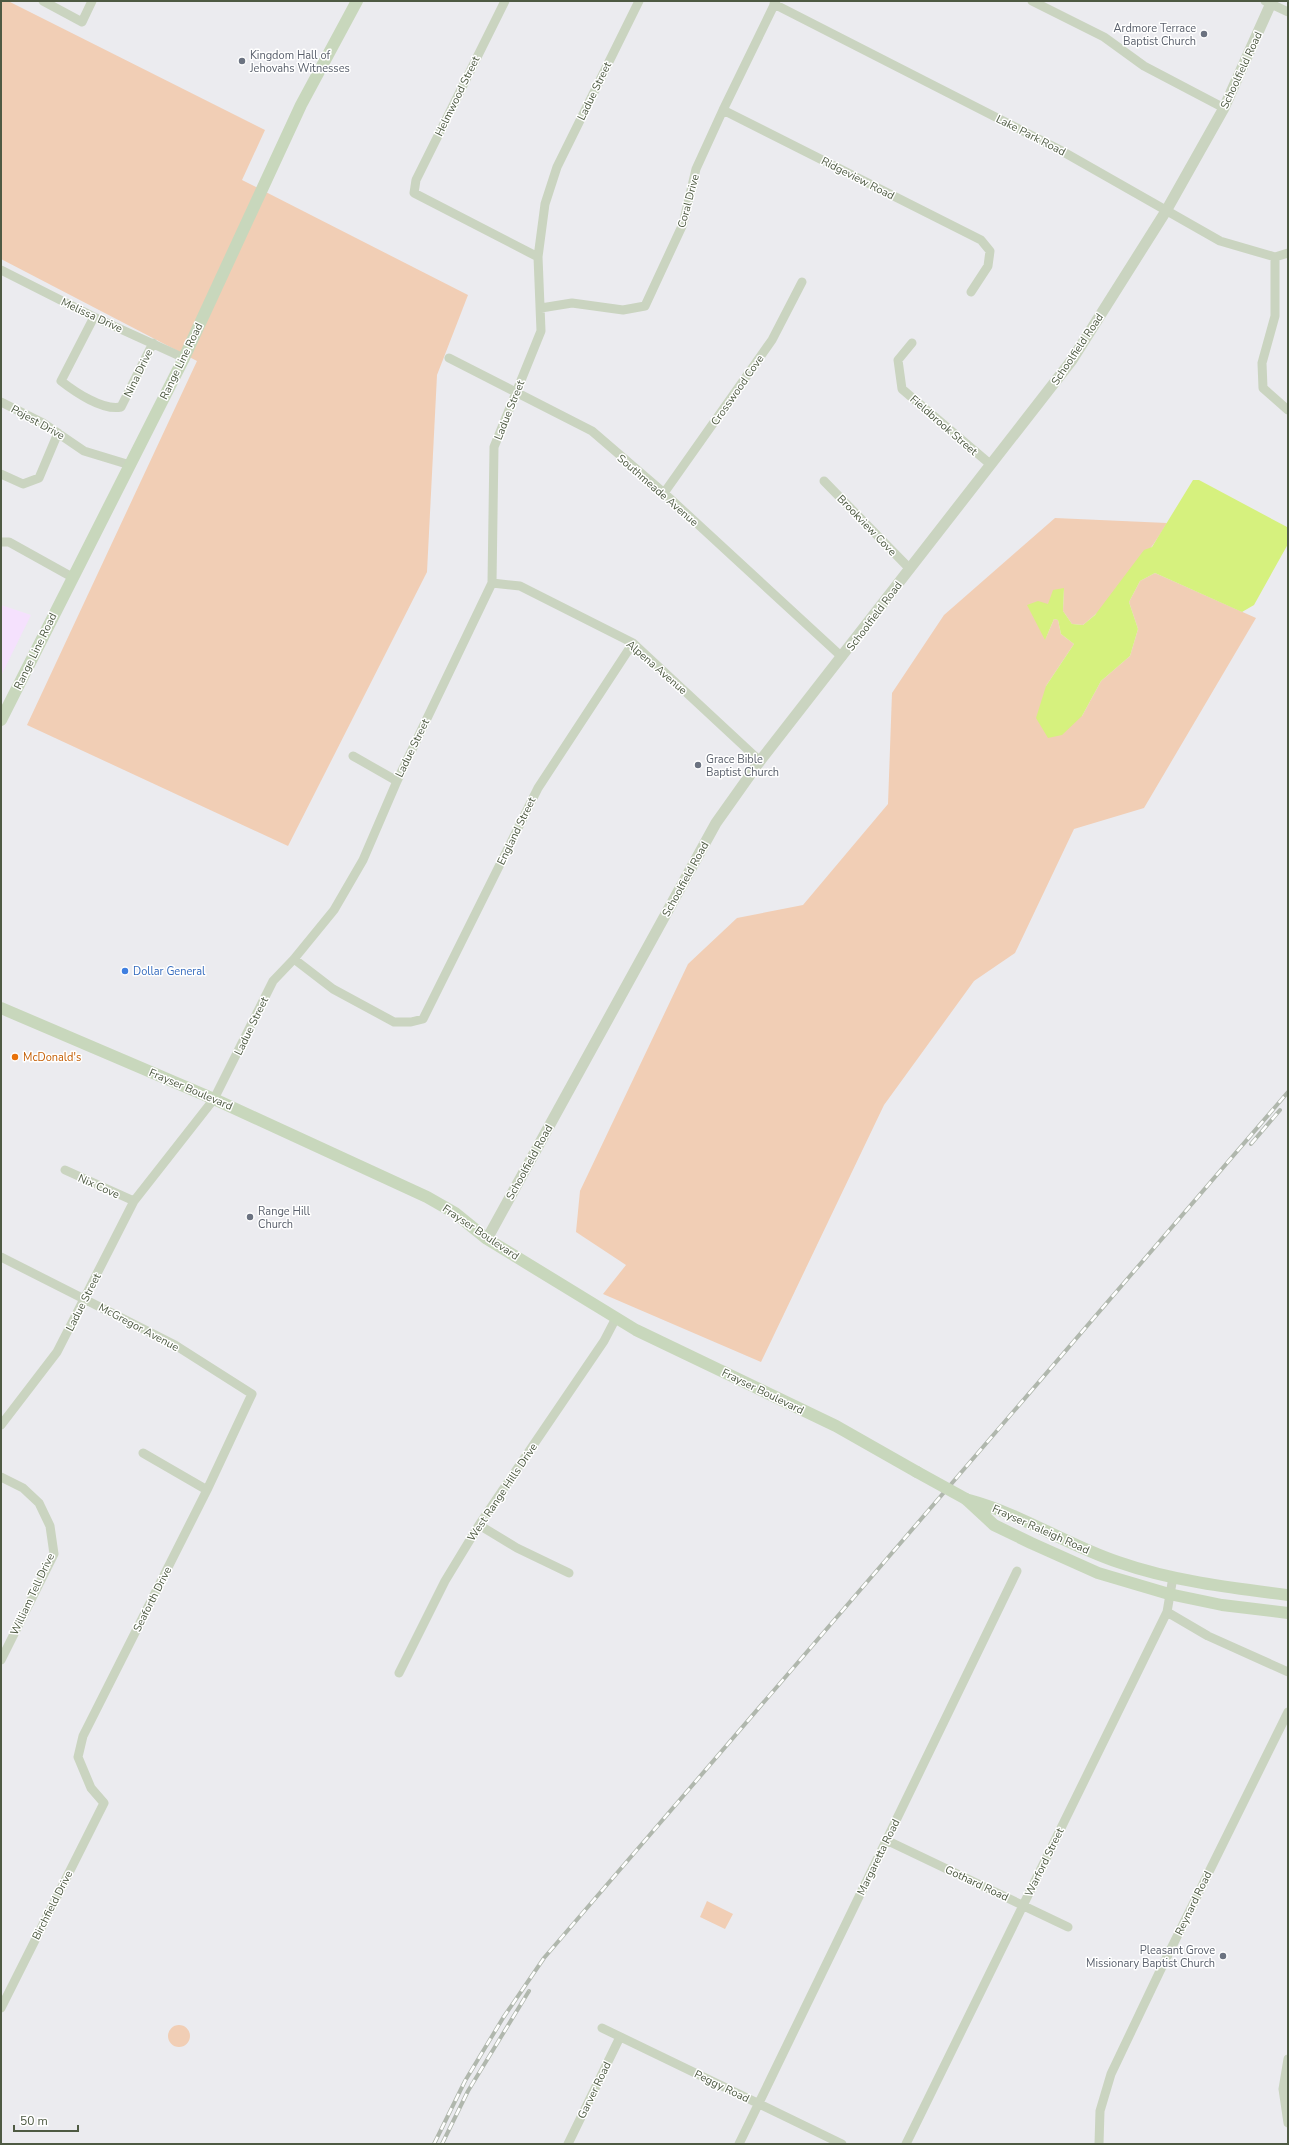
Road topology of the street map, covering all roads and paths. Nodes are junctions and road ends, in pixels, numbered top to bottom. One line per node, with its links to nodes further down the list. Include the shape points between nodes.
1 (43, 1): 2 (street, via 82,22)
2 (92, 1)
3 (356, 1): 23 (main road, Range Line Road, via 301,105)
4 (504, 1): 14 (street, Helmwood Street, via 416,180 414,193)
5 (639, 1): 14 (street, Ladue Street, via 557,167 545,204)
6 (1032, 1): 10 (street, via 1104,37 1144,66)
7 (1270, 2): 9 (street); 10 (street, Schoolfield Road)
8 (775, 3): 11 (street, Coral Drive); 12 (street, Lake Park Road, via 1060,150)
9 (1288, 12)
10 (1224, 108): 12 (street, Schoolfield Road)
11 (723, 110): 18 (street, Ridgeview Road, via 980,240 990,251 988,266); 19 (street, Coral Drive, via 696,169 683,224 645,306 623,310 572,303)
12 (1166, 211): 15 (street, Lake Park Road, via 1220,241); 29 (street, Schoolfield Road, via 1072,360)
13 (1288, 253): 15 (street)
14 (538, 257): 19 (street, Ladue Street)
15 (1275, 257): 27 (street, via 1275,316 1262,363 1263,388)
16 (1, 270): 20 (street, Melissa Drive)
17 (802, 282): 33 (street, Crosswood Cove, via 772,340)
18 (971, 292)
19 (541, 308): 25 (street, Ladue Street, via 541,331)
20 (94, 317): 21 (street, Melissa Drive); 21 (street, Nina Drive, via 61,381 79,395 113,409 121,407)
21 (153, 343): 23 (street, Melissa Drive)
22 (912, 343): 29 (street, Fieldbrook Street, via 898,360 902,389)
23 (184, 358): 30 (main road, Range Line Road)
24 (449, 358): 25 (street, Southmeade Avenue)
25 (516, 393): 33 (street, Southmeade Avenue, via 592,431); 37 (street, Ladue Street, via 494,447)
26 (1, 402): 28 (street, Pojest Drive, via 43,423)
27 (1288, 410)
28 (58, 434): 30 (street, Pojest Drive, via 91,454 96,453); 31 (street, via 39,478 23,484)
29 (990, 464): 35 (street, Schoolfield Road)
30 (130, 466): 36 (main road, Range Line Road)
31 (1, 474)
32 (824, 481): 35 (street, Brookview Cove)
33 (664, 493): 39 (street, Southmeade Avenue)
34 (1, 542): 36 (street, via 10,542)
35 (910, 569): 39 (street, Schoolfield Road)
36 (72, 577): 40 (main road, Range Line Road)
37 (492, 583): 38 (street, Alpena Avenue, via 520,586); 43 (street, Ladue Street)
38 (633, 643): 42 (street, Alpena Avenue); 44 (street, England Street, via 538,788 423,1019 394,1022 333,989)
39 (842, 657): 42 (street, Schoolfield Road)
40 (1, 720)
41 (353, 756): 43 (street)
42 (760, 761): 49 (street, Schoolfield Road, via 716,822)
43 (397, 781): 44 (street, Ladue Street, via 363,860 334,910)
44 (294, 959): 46 (street, Ladue Street, via 273,981)
45 (1, 1008): 46 (main road, Frayser Boulevard)
46 (214, 1099): 48 (street, Ladue Street); 49 (main road, Frayser Boulevard, via 427,1197 455,1213)
47 (64, 1170): 48 (street, Nix Cove)
48 (134, 1201): 51 (street, Ladue Street)
49 (487, 1239): 52 (main road, Frayser Boulevard)
50 (1, 1257): 51 (street, McGregor Avenue)
51 (85, 1299): 53 (street, McGregor Avenue, via 175,1345); 54 (street, Ladue Street, via 57,1352)
52 (616, 1318): 58 (main road, Frayser Boulevard, bridge, via 836,1426); 59 (street, West Range Hills Drive, via 600,1346)
53 (252, 1394): 57 (street, Seaforth Drive)
54 (1, 1425)
55 (142, 1453): 57 (street)
56 (1, 1477): 67 (street, William Tell Drive, via 23,1488 39,1503 50,1526 54,1554)
57 (207, 1490): 71 (street, Seaforth Drive, via 82,1736 78,1757 91,1788)
58 (966, 1499): 62 (main road, Frayser Raleigh Road, via 996,1507 1117,1562); 63 (main road, Frayser Raleigh Road, via 994,1525 1031,1543 1098,1573)
59 (479, 1525): 61 (street, via 517,1548); 69 (street, West Range Hills Drive, via 445,1581)
60 (1017, 1571): 72 (street, Margaretta Road)
61 (569, 1573)
62 (1173, 1577): 63 (street, Warford Street); 64 (main road, Frayser Raleigh Road)
63 (1169, 1594): 65 (street, Warford Street); 66 (main road, Frayser Raleigh Road, via 1222,1605)
64 (1288, 1595)
65 (1167, 1612): 68 (street, via 1208,1636); 73 (street, Warford Street)
66 (1288, 1613)
67 (1, 1660)
68 (1288, 1672)
69 (399, 1673)
70 (1288, 1712): 86 (street, Reynard Road, via 1112,2074 1100,2110)
71 (104, 1803): 75 (street, Birchfield Drive)
72 (886, 1840): 73 (street, Gothard Road); 80 (street, Margaretta Road)
73 (1023, 1905): 74 (street, Gothard Road); 85 (street, Warford Street)
74 (1068, 1927)
75 (4, 1992): 76 (street, Birchfield Drive)
76 (1, 2008)
77 (602, 2028): 78 (street, Peggy Road)
78 (620, 2037): 80 (street, Peggy Road); 82 (street, Garver Road)
79 (1288, 2059): 81 (street, via 1283,2089)
80 (759, 2103): 83 (street, Margaretta Road); 84 (street, Peggy Road)
81 (1288, 2123)
82 (568, 2144)
83 (739, 2144)
84 (842, 2144)
85 (906, 2144)
86 (1100, 2144)

